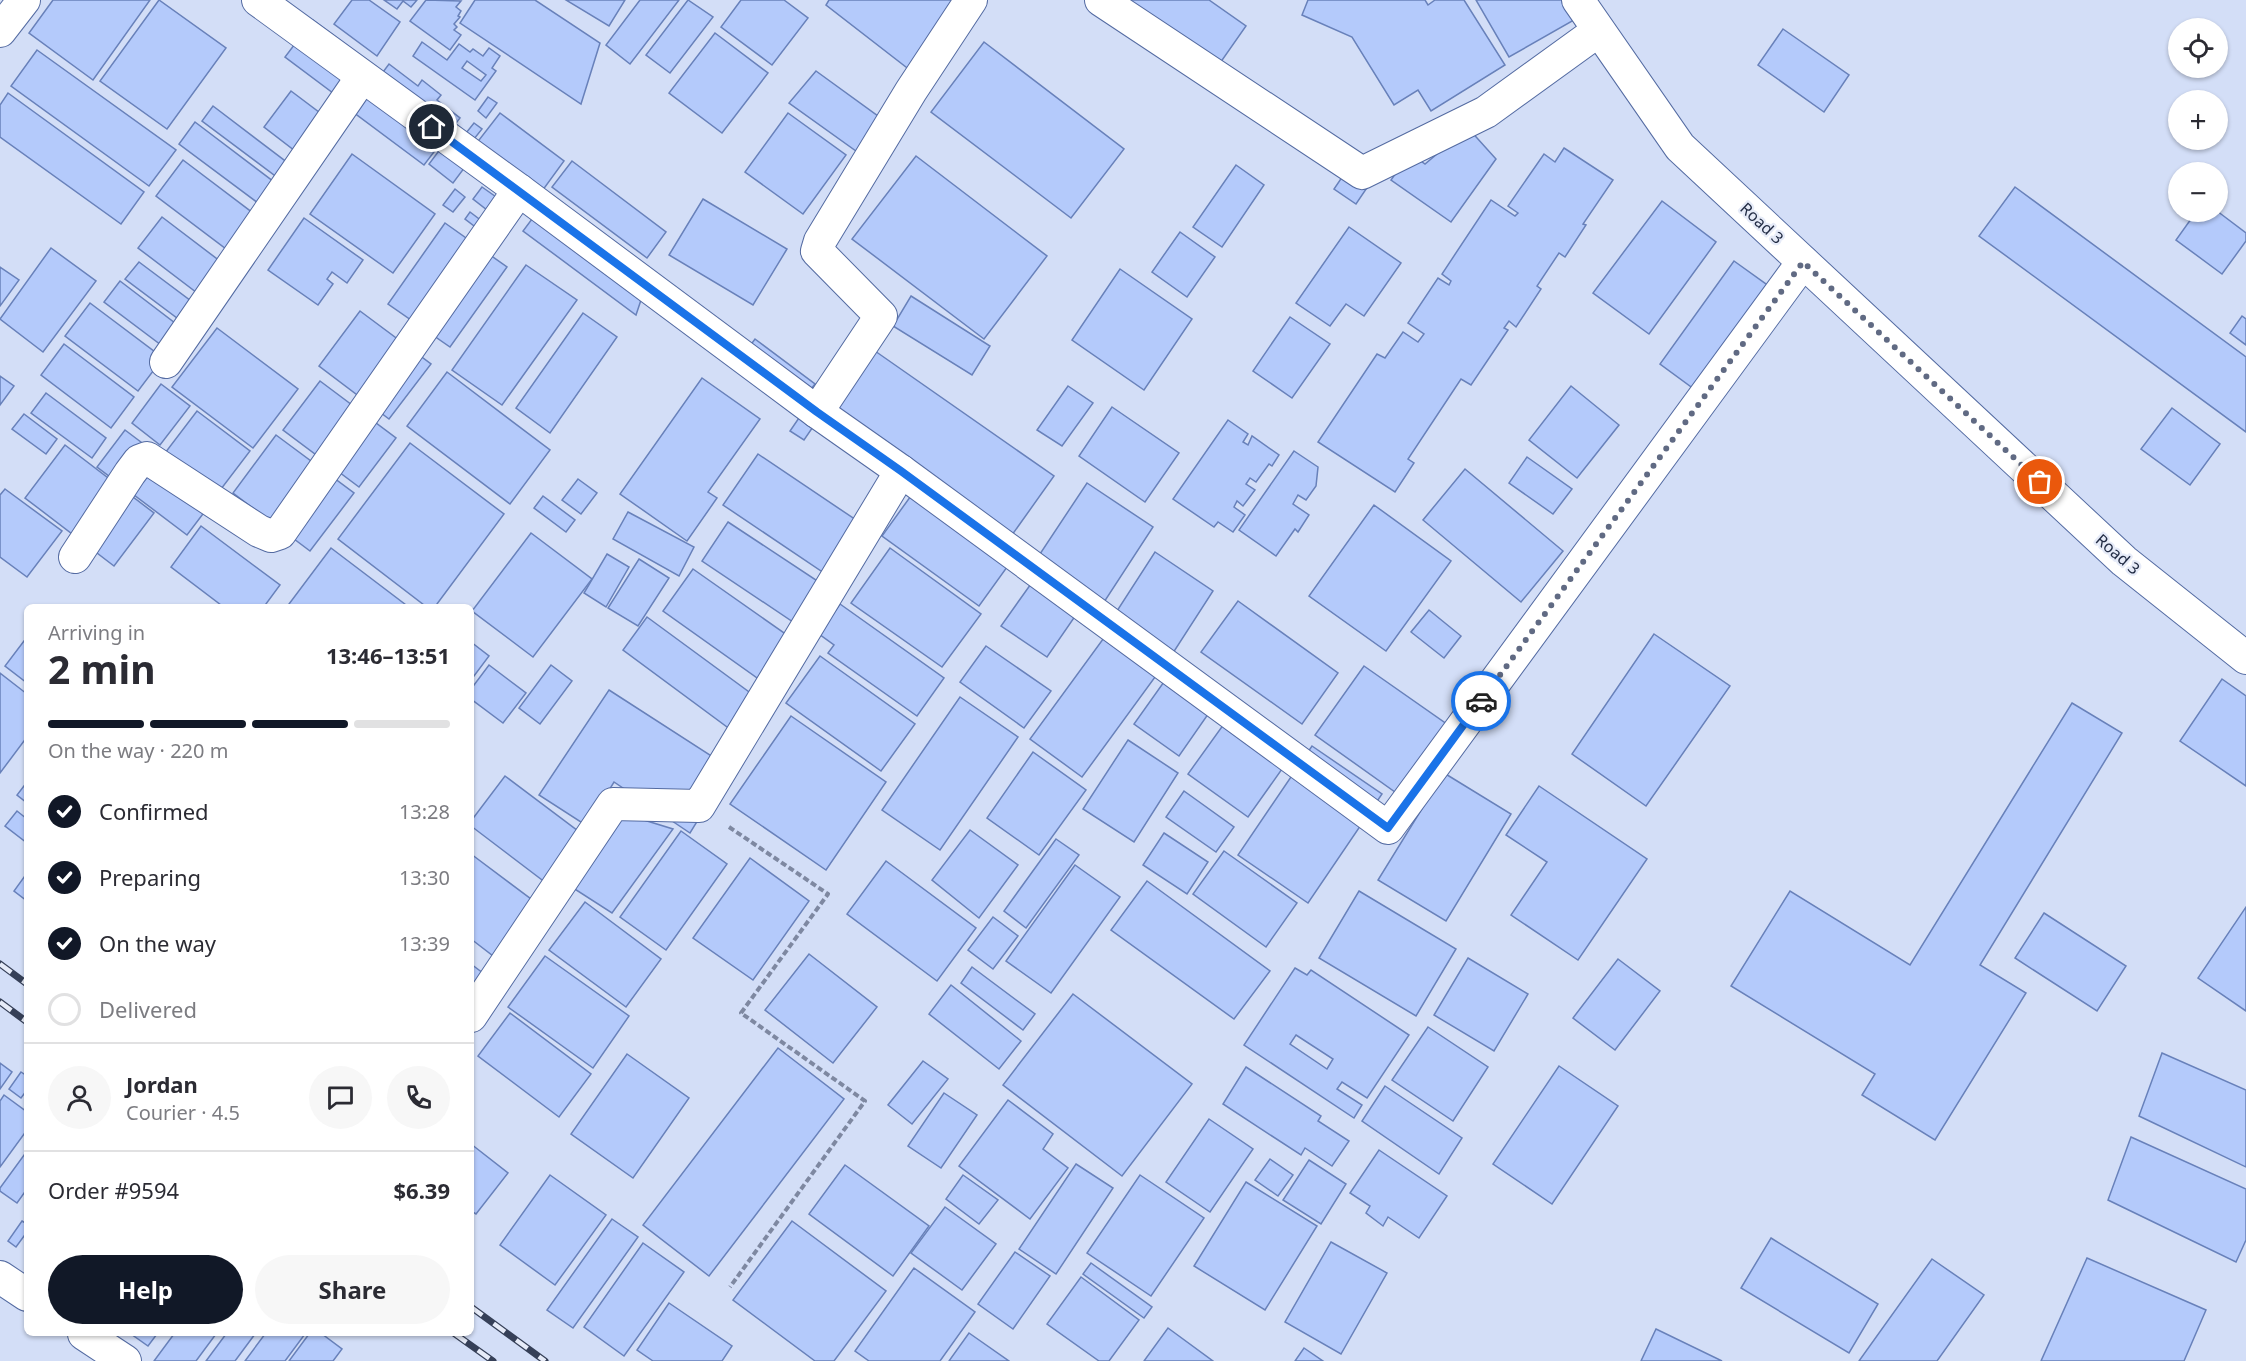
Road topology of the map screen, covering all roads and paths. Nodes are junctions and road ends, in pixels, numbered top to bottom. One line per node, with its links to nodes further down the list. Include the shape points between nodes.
1 (24, 0): 6 (street)
2 (258, 0): 8 (street)
3 (971, 0): 12 (street, via 820,241 817,251 880,316)
4 (1101, 0): 7 (street, via 1362,173 1486,112)
5 (1578, 0): 7 (street, Road 3)
6 (0, 31)
7 (1599, 31): 10 (street, Road 3, via 1680,147)
8 (362, 77): 9 (street); 11 (street)
9 (519, 190): 12 (street); 14 (street, via 280,533 271,536 259,531 147,458 130,472)
10 (1803, 262): 13 (street, via 1388,828); 15 (street, Road 3, via 2124,561)
11 (166, 362)
12 (817, 412): 13 (street)
13 (901, 471): 16 (street)
14 (75, 557)
15 (2246, 658)
16 (699, 806): 17 (street, via 613,804); 19 (path, via 828,894 741,1013 865,1101)
17 (474, 1012)
18 (0, 1277): 20 (street)
19 (730, 1287)
20 (24, 1293)
21 (87, 1336): 22 (street)
22 (125, 1361)

